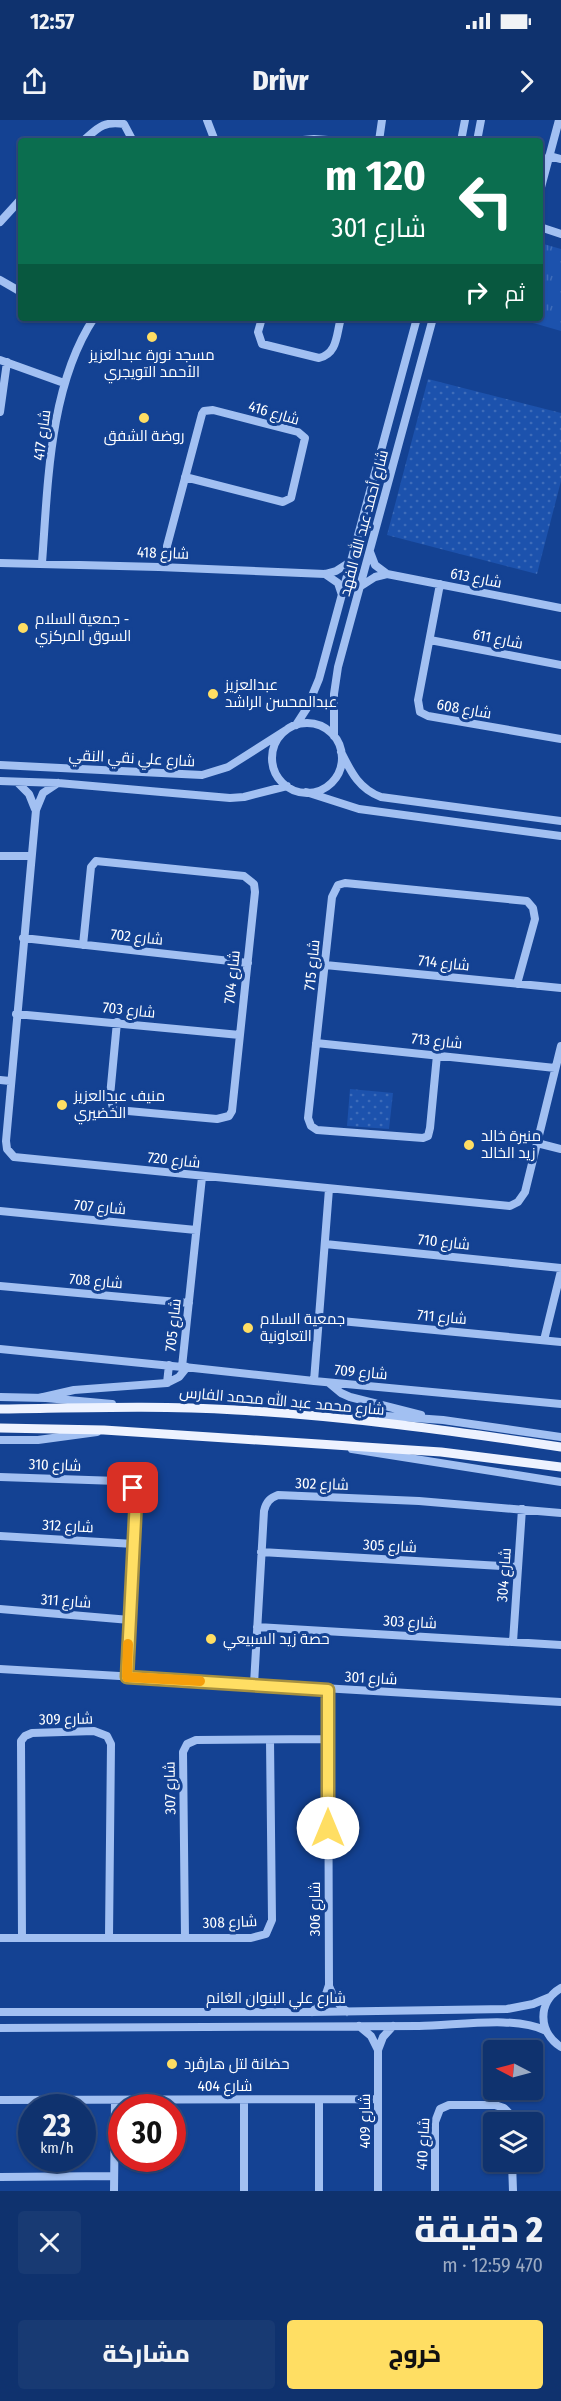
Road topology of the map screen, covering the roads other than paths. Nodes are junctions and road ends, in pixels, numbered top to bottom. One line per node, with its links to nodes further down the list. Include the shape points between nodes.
1 (207, 120): 8 (street)
2 (382, 120): 9 (street)
3 (465, 120): 10 (street)
4 (481, 120): 11 (street)
5 (559, 120): 12 (street)
6 (86, 138): 7 (street, via 104,123 115,123 124,124)
7 (131, 138)
8 (214, 138)
9 (379, 138)
10 (462, 138)
11 (478, 138)
12 (549, 156): 13 (street); 14 (street)
13 (561, 159)
14 (543, 179)
15 (18, 202): 16 (street)
16 (0, 222)
17 (543, 228): 18 (street)
18 (561, 234)
19 (0, 280): 20 (street)
20 (18, 290)
21 (93, 321): 27 (street, شارع 417)
22 (261, 321): 23 (street, via 258,332 262,344 319,358 333,351)
23 (339, 321)
24 (416, 321): 28 (street, شارع أحمد عبد الله الفهد)
25 (432, 321): 29 (street, شارع أحمد عبد الله الفهد)
26 (3, 361): 27 (street); 32 (street)
27 (64, 382): 37 (street, شارع 417, via 52,450)
28 (398, 389): 29 (street, via 405,394); 30 (street, شارع أحمد عبد الله الفهد)
29 (413, 393): 31 (street, شارع أحمد عبد الله الفهد)
30 (394, 403): 31 (street); 36 (street, شارع أحمد عبد الله الفهد)
31 (409, 407): 34 (street, شارع أحمد عبد الله الفهد)
32 (0, 412)
33 (185, 477): 33 (street, شارع 416, via 204,411 218,411 298,432 305,438 291,498 283,502); 38 (street, شارع 416, via 167,546)
34 (370, 551): 40 (street, via 375,565); 42 (street, شارع أحمد عبد الله الفهد)
35 (0, 562): 37 (street, شارع 418)
36 (350, 562): 39 (street, شارع 418); 43 (street, شارع أحمد عبد الله الفهد)
37 (42, 563): 38 (street, شارع 418)
38 (167, 567): 39 (street, شارع 418)
39 (325, 574): 43 (street, via 338,583)
40 (387, 574): 41 (street, شارع 613); 42 (street)
41 (440, 584): 44 (street, شارع 613); 45 (street, شارع 608)
42 (361, 586): 49 (street, شارع أحمد عبد الله الفهد, via 335,681)
43 (342, 595): 47 (street, شارع أحمد عبد الله الفهد, via 316,689)
44 (561, 608)
45 (429, 640): 46 (street, شارع 611); 50 (street, شارع 608, via 418,703 423,714)
46 (561, 665)
47 (296, 725): 48 (street); 49 (street, via 317,724)
48 (286, 730): 52 (street, شارع علي نقي النقي, via 228,767 202,775); 56 (street, via 274,747 272,758 274,769)
49 (334, 736): 51 (street)
50 (561, 740)
51 (341, 752): 57 (street, via 333,780 316,791); 59 (street, via 357,781 367,791 381,796)
52 (0, 765)
53 (0, 781): 54 (street, شارع علي نقي النقي)
54 (16, 781): 55 (street, شارع علي نقي النقي); 58 (street, via 29,794)
55 (58, 783): 56 (street, شارع علي نقي النقي, via 230,798); 58 (street, شارع 720, via 43,793)
56 (287, 786): 57 (street)
57 (306, 792): 60 (street, via 365,810)
58 (36, 810): 62 (street, شارع 720)
59 (561, 820)
60 (561, 836)
61 (0, 856): 62 (street)
62 (31, 856): 63 (street, شارع 720)
63 (23, 938): 64 (street, شارع 702); 69 (street, شارع 720)
64 (83, 945): 65 (street, شارع 702); 65 (street, شارع 704, via 91,867 100,860 250,879 255,892)
65 (248, 963): 71 (street, شارع 704)
66 (325, 965): 67 (street, شارع 714); 67 (street, شارع 715, via 334,889 345,883 356,884 526,902 533,908 535,918); 72 (street, شارع 715)
67 (517, 984): 68 (street, شارع 714)
68 (561, 988)
69 (16, 1014): 70 (street, شارع 703); 77 (street, شارع 720)
70 (117, 1022): 71 (street, شارع 703); 71 (street, شارع 704, via 110,1096 117,1110 218,1119 229,1116)
71 (240, 1035)
72 (316, 1043): 74 (street, شارع 713); 74 (street, شارع 715, via 308,1118 317,1131 415,1139 428,1136)
73 (561, 1046): 75 (street, شارع 720)
74 (436, 1055): 75 (street, شارع 713)
75 (555, 1068): 78 (street, شارع 720)
76 (0, 1080): 77 (street)
77 (10, 1081): 80 (street, شارع 720, via 6,1141 14,1157)
78 (537, 1143): 79 (street); 81 (street, شارع 720, via 525,1192 510,1206)
79 (561, 1149)
80 (202, 1177): 81 (street, شارع 720); 83 (street, شارع 705)
81 (328, 1189): 84 (street, شارع 709)
82 (0, 1211): 83 (street, شارع 707)
83 (196, 1230): 87 (street, شارع 705)
84 (325, 1244): 85 (street, شارع 710); 88 (street, شارع 709)
85 (561, 1269): 89 (street)
86 (0, 1286): 87 (street, شارع 708)
87 (189, 1303): 93 (street, شارع 705)
88 (320, 1319): 89 (street, شارع 711); 94 (street, شارع 709)
89 (544, 1340): 90 (street, شارع 711)
90 (561, 1342)
91 (0, 1349): 92 (street, شارع 705)
92 (169, 1365): 93 (street, شارع 705); 95 (street)
93 (184, 1367): 94 (street); 95 (street, via 179,1377)
94 (314, 1381): 96 (street, شارع 709)
95 (167, 1383): 98 (street, via 74,1390)
96 (329, 1383): 99 (street, شارع 709); 103 (street, via 350,1397)
97 (0, 1397): 98 (street)
98 (39, 1398): 100 (street)
99 (561, 1404)
100 (140, 1407): 101 (main road, شارع محمد عبد الله محمد الفارس); 102 (main road, شارع محمد عبد الله محمد الفارس, via 239,1410)
101 (0, 1409)
102 (345, 1420): 103 (street, via 372,1415); 109 (main road, شارع محمد عبد الله محمد الفارس)
103 (442, 1420): 106 (street)
104 (0, 1428): 105 (main road)
105 (104, 1430): 107 (street, via 66,1438); 108 (main road)
106 (561, 1437)
107 (0, 1440)
108 (339, 1445): 110 (main road, via 441,1452); 112 (street)
109 (561, 1447)
110 (561, 1467)
111 (0, 1477): 116 (street, شارع 310, via 124,1481 135,1493)
112 (561, 1482)
113 (522, 1509): 114 (street, شارع 302); 117 (street, شارع 302, via 278,1495 265,1505); 118 (street, شارع 304)
114 (561, 1513)
115 (0, 1536): 116 (street, شارع 312)
116 (134, 1544): 120 (street, شارع 310)
117 (261, 1552): 118 (street, شارع 305); 121 (street, شارع 302)
118 (518, 1567): 122 (street, شارع 304)
119 (0, 1609): 120 (street, شارع 311)
120 (130, 1620): 125 (street, شارع 310)
121 (257, 1627): 122 (street, شارع 303); 126 (street, شارع 302)
122 (513, 1642): 123 (street, شارع 303)
123 (561, 1645)
124 (0, 1669): 125 (street, شارع 301)
125 (127, 1677): 126 (street, شارع 301)
126 (254, 1684): 127 (street, شارع 301)
127 (328, 1690): 128 (street, شارع 301); 129 (street, شارع 306)
128 (561, 1702)
129 (327, 1739): 130 (street, شارع 307); 135 (street, شارع 306)
130 (270, 1740): 133 (street, شارع 308, via 272,1920 266,1934 251,1938); 133 (street, شارع 307, via 196,1740 187,1744 183,1752)
131 (22, 1937): 132 (street, شارع 308); 132 (street, شارع 309, via 21,1741 32,1733 94,1731 107,1736 111,1744); 134 (street, شارع 308)
132 (109, 1937): 133 (street, شارع 308)
133 (186, 1937)
134 (0, 1938)
135 (329, 1985): 141 (street, via 324,2000); 142 (street, via 335,2000)
136 (561, 1988): 137 (street)
137 (550, 1997): 142 (street, شارع علي البنوان الغانم, via 507,2009); 148 (street, via 544,2010)
138 (130, 2011): 139 (street, شارع علي البنوان الغانم); 140 (street, شارع علي البنوان الغانم); 145 (street, via 136,2020)
139 (152, 2011): 141 (street, شارع علي البنوان الغانم); 146 (street, via 147,2019)
140 (0, 2012)
141 (312, 2012): 142 (street, شارع علي البنوان الغانم)
142 (347, 2012)
143 (359, 2026): 144 (street, شارع علي البنوان الغانم); 146 (street, شارع علي البنوان الغانم); 150 (street, via 371,2036)
144 (393, 2026): 148 (street, شارع علي البنوان الغانم, via 520,2023); 150 (street)
145 (130, 2027): 146 (street, شارع علي البنوان الغانم); 147 (street, شارع علي البنوان الغانم)
146 (153, 2027)
147 (0, 2028)
148 (546, 2031): 149 (street)
149 (561, 2047)
150 (378, 2050): 151 (street, شارع 409)
151 (378, 2099): 155 (street, شارع 404); 165 (street, شارع 409)
152 (0, 2100): 156 (street, شارع 404)
153 (186, 2100): 154 (street, شارع 404)
154 (244, 2100): 155 (street, شارع 404); 163 (street)
155 (319, 2100): 164 (street)
156 (108, 2101)
157 (508, 2112): 166 (street, شارع 410, via 500,2106 449,2105 440,2109 435,2118)
158 (114, 2172): 160 (street)
159 (512, 2172): 167 (street)
160 (114, 2176): 161 (street); 162 (street)
161 (0, 2177)
162 (114, 2191)
163 (244, 2191)
164 (319, 2191)
165 (378, 2191)
166 (435, 2191)
167 (513, 2191)

